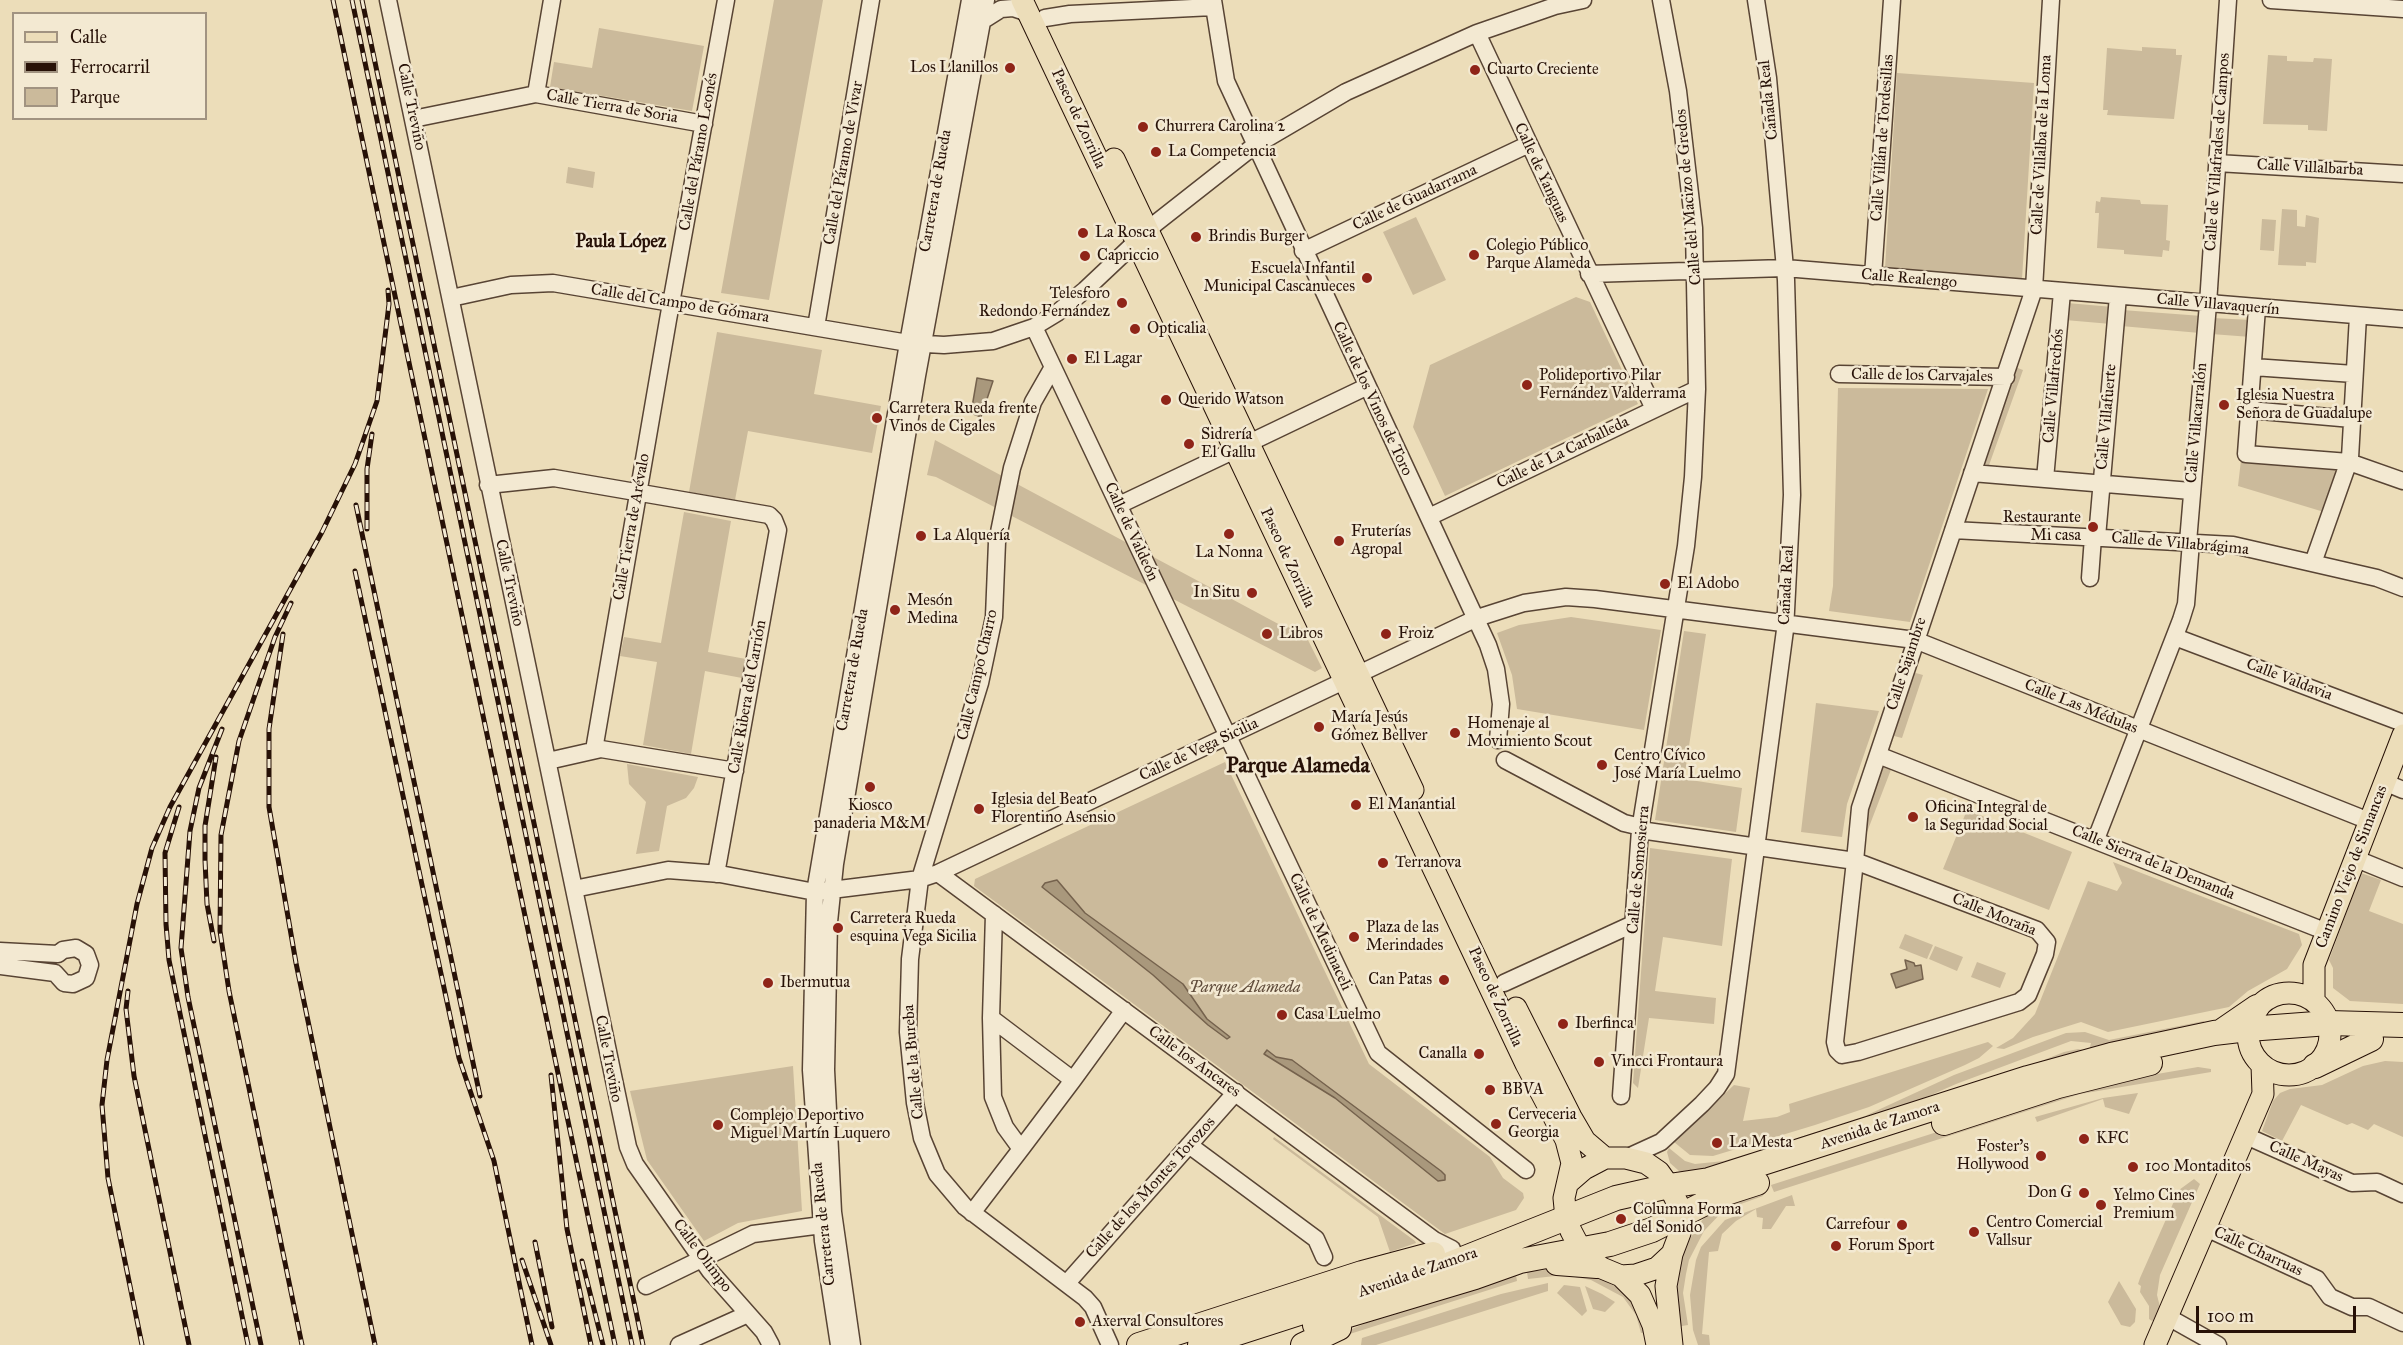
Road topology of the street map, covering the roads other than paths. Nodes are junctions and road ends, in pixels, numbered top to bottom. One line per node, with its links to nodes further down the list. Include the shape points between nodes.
1 (388, 0): 21 (street, Calle Treviño)
2 (552, 0): 20 (street)
3 (726, 0): 22 (street, Calle del Páramo Leonés)
4 (871, 0): 42 (street, Calle del Páramo de Vivar)
5 (970, 0): 44 (street, Carretera de Rueda)
6 (986, 0): 18 (street, Carretera de Rueda)
7 (1583, 0): 14 (street, Calle del Campo de Gómara)
8 (1661, 0): 30 (street, Calle del Macizo de Gredos, via 1686,145)
9 (1756, 0): 29 (street, Cañada Real, via 1768,78)
10 (1892, 0): 32 (street, Calle Villán de Tordesillas)
11 (2051, 0): 33 (street, Calle de Villalba de la Loma)
12 (2228, 0): 25 (street, Calle de Villafrades de Campos)
13 (2271, 0): 17 (street)
14 (1554, 3): 19 (street, Calle del Campo de Gómara)
15 (1213, 4): 16 (street, via 1070,14); 24 (street, Calle de los Vinos de Toro, via 1226,81)
16 (1033, 8): 18 (street, via 1001,9); 27 (main road, Paseo de Zorrilla)
17 (2403, 9)
18 (982, 21): 44 (street, Carretera de Rueda)
19 (1477, 33): 23 (street, Calle de Yanguas); 24 (street, Calle del Campo de Gómara, via 1346,92)
20 (536, 94): 21 (street, Calle Tierra de Soria); 22 (street, Calle Tierra de Soria)
21 (414, 119): 36 (street, Calle Treviño)
22 (704, 124): 37 (street, Calle del Páramo Leonés)
23 (1527, 145): 28 (street, Calle de Guadarrama); 31 (street, Calle de Yanguas)
24 (1254, 146): 27 (street, Calle del Campo de Gómara); 28 (street, Calle de los Vinos de Toro)
25 (2217, 163): 26 (street, Calle Villalbarba); 38 (street, Calle de Villafrades de Campos)
26 (2403, 174)
27 (1142, 236): 43 (street, Calle del Campo de Gómara, via 1085,290); 55 (main road, Paseo de Zorrilla)
28 (1303, 251): 50 (street, Calle de los Vinos de Toro)
29 (1785, 268): 30 (street, Calle Realengo); 32 (street, Calle Realengo); 74 (street, Cañada Real, via 1792,422)
30 (1697, 272): 31 (street, Calle Realengo); 51 (street, Calle del Macizo de Gredos)
31 (1589, 274): 52 (street, Calle de Yanguas)
32 (1873, 276): 33 (street, Calle Realengo)
33 (2034, 289): 34 (street, Calle Villavaquerín); 49 (street, Calle Sajambre)
34 (2062, 292): 35 (street, Calle Villavaquerín); 58 (street, Calle Villafrechós)
35 (2118, 296): 38 (street, Calle Villavaquerín); 60 (street, Calle Villafuerte)
36 (451, 298): 37 (street, Calle del Campo de Gómara, via 511,285 553,283); 61 (street, Calle Treviño)
37 (671, 303): 42 (street, Calle del Campo de Gómara); 63 (street, Calle Tierra de Arévalo)
38 (2208, 304): 39 (street, Calle Villavaquerín); 62 (street, Calle Villacarralón)
39 (2257, 308): 40 (street, Calle Villavaquerín); 46 (street)
40 (2358, 316): 41 (street, Calle Villavaquerín); 48 (street)
41 (2403, 319)
42 (816, 327): 44 (street, Calle del Campo de Gómara)
43 (1034, 327): 44 (street, Calle del Campo de Gómara, via 993,341); 45 (street, Calle de Valdeón)
44 (915, 344): 100 (street, Carretera de Rueda)
45 (1053, 367): 64 (street, Calle de Valdeón); 98 (street, Calle Campo Charro, via 1033,402 1012,468 997,542 994,617 980,683)
46 (2253, 367): 48 (street); 53 (street)
47 (1839, 374): 49 (street, Calle de los Carvajales)
48 (2354, 374): 54 (street)
49 (2006, 377): 57 (street, Calle Sajambre)
50 (1366, 387): 55 (street); 65 (street, Calle de los Vinos de Toro)
51 (1697, 389): 52 (street, Calle de La Carballeda); 72 (street, Calle del Macizo de Gredos, via 1693,477)
52 (1654, 409): 65 (street, Calle de La Carballeda)
53 (2249, 410): 54 (street); 56 (street, via 2246,454)
54 (2352, 420): 56 (street)
55 (1242, 446): 64 (street); 77 (main road, Paseo de Zorrilla)
56 (2349, 462): 59 (street); 69 (street)
57 (1972, 472): 58 (street); 66 (street, Calle Sajambre)
58 (2045, 479): 60 (street)
59 (2403, 481)
60 (2101, 484): 62 (street); 67 (street, Calle Villafuerte)
61 (488, 485): 63 (street, via 554,478); 86 (street, Calle Treviño)
62 (2191, 491): 68 (street, Calle Villacarralón)
63 (639, 492): 83 (street, Calle Tierra de Arévalo); 87 (street, Calle Ribera del Carrión, via 769,515 774,520 777,530)
64 (1119, 505): 81 (street, Calle de Valdeón)
65 (1429, 517): 73 (street, Calle de los Vinos de Toro)
66 (1953, 530): 67 (street, Calle de Villabrágima); 76 (street, Calle Sajambre)
67 (2095, 537): 68 (street, Calle de Villabrágima); 70 (street, Calle Villafuerte)
68 (2189, 542): 69 (street, Calle de Villabrágima, via 2233,545); 75 (street, Calle Villacarralón, via 2186,604)
69 (2313, 563): 71 (street, Calle de Villabrágima)
70 (2090, 578)
71 (2403, 588)
72 (1676, 610): 73 (street, Calle Las Médulas, via 1566,597 1524,603); 74 (street, Calle Las Médulas); 90 (street, Calle de Somosierra)
73 (1477, 618): 77 (street, Calle de Vega Sicilia); 82 (street, Calle de los Vinos de Toro, via 1496,669 1501,704)
74 (1786, 624): 76 (street, Calle Las Médulas); 92 (street, Cañada Real)
75 (2175, 637): 78 (street, Calle Valdavia); 79 (street, Calle Villacarralón)
76 (1915, 640): 79 (street, Calle Las Médulas); 84 (street, Calle Sajambre)
77 (1352, 679): 81 (street, Calle de Vega Sicilia); 107 (main road, Paseo de Zorrilla); 135 (main road, Paseo de Zorrilla, via 1526,1064 1566,1140 1572,1163)
78 (2403, 723)
79 (2139, 730): 89 (street, Calle Las Médulas); 91 (street, Calle Villacarralón)
80 (2403, 735): 88 (main road, Camino Viejo de Simancas)
81 (1227, 737): 95 (street, Calle de Vega Sicilia); 133 (street, Calle de Medinaceli, via 1378,1053)
82 (1498, 741)
83 (594, 750): 86 (street); 87 (street, via 622,750)
84 (1878, 755): 91 (street, Calle Sierra de la Demanda); 94 (street, Calle Sajambre, via 1860,808)
85 (1504, 760): 90 (street, Calle Moraña, via 1624,823)
86 (548, 761): 99 (street, Calle Treviño)
87 (735, 771): 96 (street, Calle Ribera del Carrión)
88 (2394, 786): 89 (main road, Camino Viejo de Simancas)
89 (2369, 821): 93 (main road, Camino Viejo de Simancas)
90 (1641, 828): 92 (street, Calle Moraña); 102 (street, Calle de Somosierra)
91 (2096, 839): 103 (street, Calle Sierra de la Demanda)
92 (1755, 846): 94 (street, Calle Moraña); 128 (street, Cañada Real, via 1725,1074 1702,1104)
93 (2354, 858): 97 (street); 103 (main road, Camino Viejo de Simancas)
94 (1855, 861): 119 (street, Calle Sajambre, via 1834,1042); 119 (street, Calle Moraña, via 2037,930 2047,942 2028,995 2019,1002 1858,1052 1842,1055)
95 (938, 873): 98 (street, Calle de Vega Sicilia); 101 (street, Calle los Ancares)
96 (716, 874): 99 (street, Calle de Vega Sicilia, via 668,870); 100 (street, Calle de Vega Sicilia)
97 (2403, 878)
98 (920, 879): 100 (street, Calle de Vega Sicilia); 137 (street, Calle de la Bureba, via 908,997 915,1103 922,1138 938,1174)
99 (574, 889): 132 (street, Calle Treviño, via 622,1127)
100 (824, 892): 140 (street, Carretera de Rueda, via 811,1070); 158 (street, Carretera de Rueda, via 829,922 826,1070 833,1212)
101 (994, 914): 111 (street, Calle los Ancares); 112 (street)
102 (1633, 924): 107 (street); 126 (street, Calle de Somosierra)
103 (2327, 932): 105 (main road, Camino Viejo de Simancas)
104 (0, 951): 106 (street, via 58,954 76,948 86,954 90,965 86,978 73,984 64,983 55,973)
105 (2314, 965): 108 (main road, Camino Viejo de Simancas); 109 (main road, Camino Viejo de Simancas)
106 (0, 966)
107 (1504, 983): 131 (main road, Paseo de Zorrilla, via 1585,1141)
108 (2282, 993): 109 (main road, via 2299,994); 110 (main road, Camino Viejo de Simancas)
109 (2314, 1001): 114 (main road, via 2325,1014)
110 (2257, 1007): 115 (highway); 116 (main road)
111 (1124, 1010): 123 (street); 125 (street, Calle los Ancares)
112 (991, 1018): 123 (street); 130 (street, via 993,1097 1005,1126)
113 (2403, 1025): 114 (highway, Avenida de Zamora)
114 (2329, 1031): 116 (highway, Avenida de Zamora); 117 (highway, Avenida de Zamora); 121 (main road, via 2324,1055)
115 (2220, 1032): 116 (highway, Avenida de Zamora); 134 (highway, Avenida de Zamora, via 2038,1075 1709,1180)
116 (2249, 1037): 120 (main road); 138 (highway, Avenida de Zamora, via 2058,1086 1724,1194)
117 (2371, 1039): 118 (highway, Avenida de Zamora); 121 (highway)
118 (2403, 1040)
119 (1837, 1050)
120 (2262, 1065): 122 (main road); 124 (main road)
121 (2314, 1066): 122 (main road)
122 (2289, 1075): 124 (main road)
123 (1073, 1080): 130 (street)
124 (2264, 1090): 127 (main road)
125 (1236, 1092): 129 (street, Calle de los Montes Torozos); 143 (street, Calle los Ancares, via 1434,1240)
126 (1621, 1096)
127 (2244, 1135): 136 (street, Calle Mayas, via 2352,1183 2377,1182); 141 (main road)
128 (1661, 1142): 131 (street, Cañada Real); 134 (street)
129 (1189, 1145): 146 (street, via 1316,1239); 149 (street, Calle de los Montes Torozos)
130 (1021, 1149): 137 (street)
131 (1616, 1158): 134 (main road, Paseo de Zorrilla, via 1646,1163); 135 (main road, via 1584,1169)
132 (635, 1164): 145 (street, Calle Olimpo)
133 (1526, 1170)
134 (1664, 1179): 138 (main road); 139 (highway, Avenida de Zamora)
135 (1569, 1182): 139 (main road, Paseo de Zorrilla, via 1564,1198)
136 (2403, 1194)
137 (972, 1213): 149 (street, Calle de la Bureba)
138 (1683, 1214): 144 (main road); 147 (highway, Avenida de Zamora, via 1652,1230 1610,1244)
139 (1566, 1218): 142 (highway, Avenida de Zamora); 147 (main road, Paseo de Zorrilla)
140 (822, 1225): 145 (street, via 753,1234); 157 (street, Carretera de Rueda)
141 (2206, 1228): 153 (main road); 154 (street, Calle Charruas, via 2317,1279 2330,1297 2352,1307 2369,1307)
142 (1506, 1243): 143 (highway); 161 (highway, Avenida de Zamora)
143 (1452, 1249): 160 (highway, via 1362,1273)
144 (1672, 1254): 148 (main road, via 1657,1268); 165 (main road, via 1666,1286)
145 (702, 1257): 150 (street); 152 (street, Calle Olimpo)
146 (1323, 1257)
147 (1589, 1258): 148 (main road); 151 (highway, Avenida de Zamora, via 1543,1254)
148 (1621, 1276): 164 (main road, via 1648,1309)
149 (1067, 1283): 159 (street, Calle de la Bureba, via 1093,1307)
150 (646, 1286)
151 (1393, 1303): 162 (highway, Avenida de Zamora); 163 (highway)
152 (748, 1314): 155 (street); 156 (street, Calle Olimpo)
153 (2168, 1317): 166 (main road); 167 (street)
154 (2403, 1323)
155 (679, 1345)
156 (771, 1345)
157 (839, 1345)
158 (852, 1345)
159 (1110, 1345)
160 (1139, 1345)
161 (1200, 1345)
162 (1252, 1345)
163 (1303, 1345)
164 (1657, 1345)
165 (1672, 1345)
166 (2155, 1345)
167 (2218, 1345)

